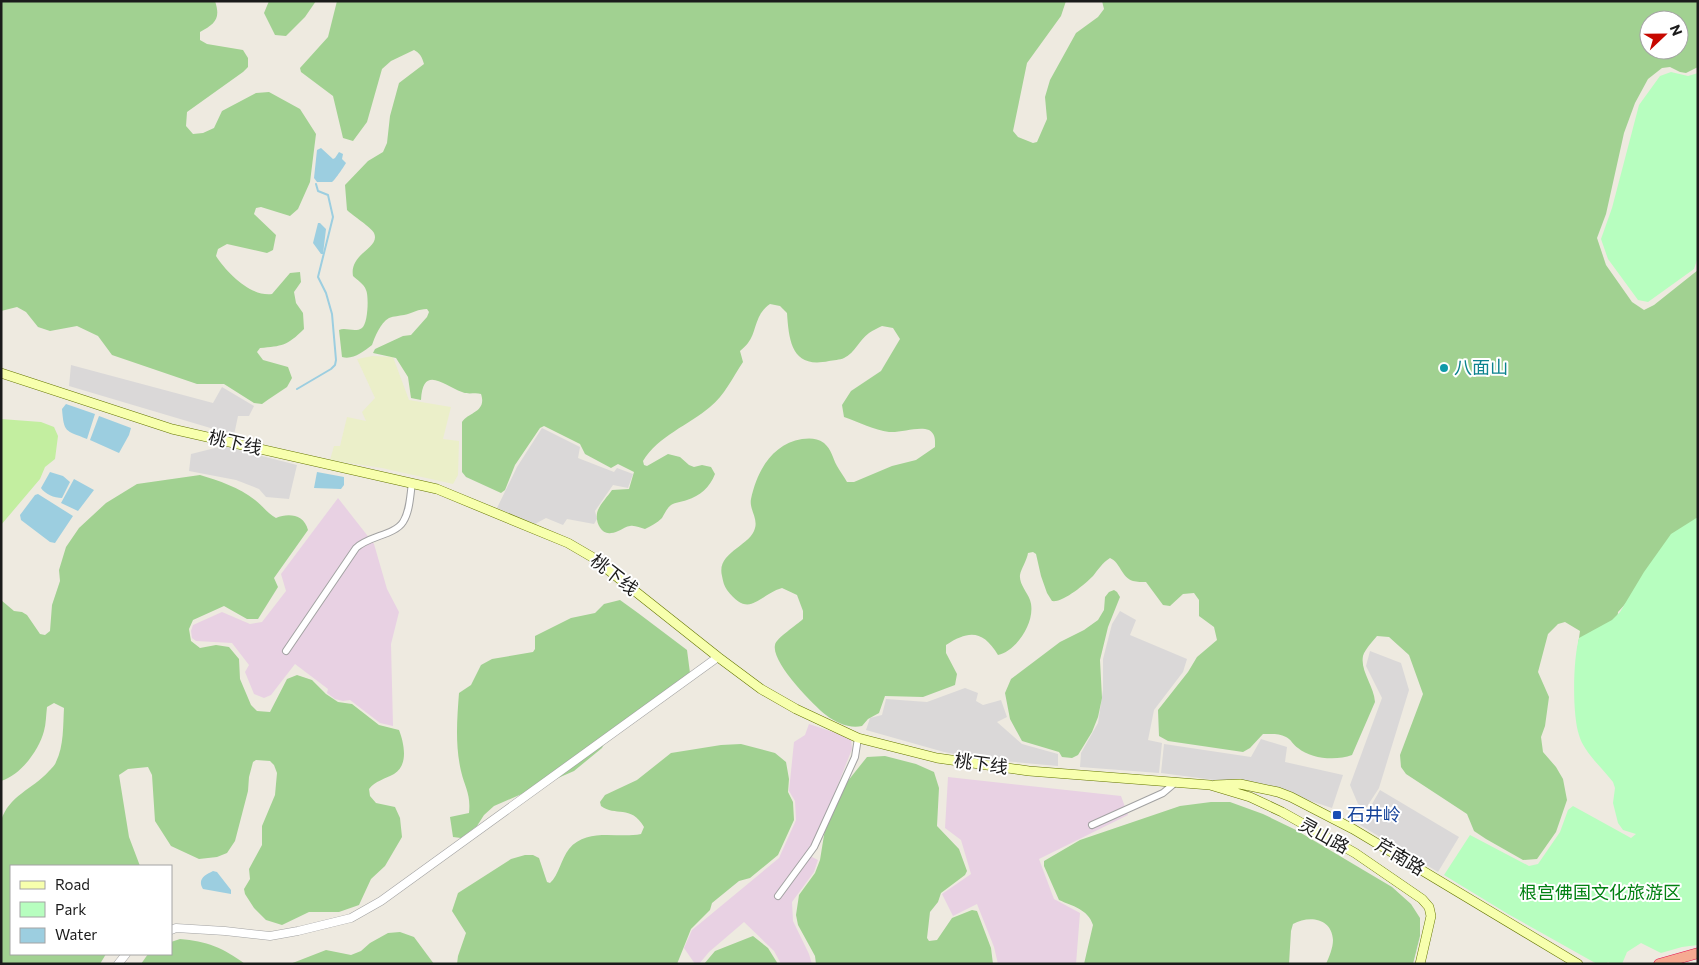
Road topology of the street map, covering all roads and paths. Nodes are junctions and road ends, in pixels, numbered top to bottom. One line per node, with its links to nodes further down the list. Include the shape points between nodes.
1 (1, 373): 2 (main road, 桃下线, via 172,429)
2 (412, 484): 3 (street, via 403,522 356,548); 4 (main road, 桃下线, via 437,490 581,550)
3 (286, 651)
4 (718, 657): 5 (main road, 桃下线, via 768,693); 10 (street, via 381,901 351,918 270,936)
5 (858, 738): 6 (main road, 桃下线, via 937,758 1028,770); 9 (street, via 855,756 814,847)
6 (1176, 782): 7 (main road, 桃下线); 8 (street, via 1163,793)
7 (1210, 785): 12 (main road, 灵山路, via 1250,797 1282,812 1355,853 1422,898 1431,916); 13 (main road, 芹南路, via 1240,784 1291,797 1354,829)
8 (1092, 825)
9 (778, 896)
10 (172, 930)
11 (1698, 953): 14 (highway)
12 (1420, 964)
13 (1578, 964)
14 (1659, 964)

